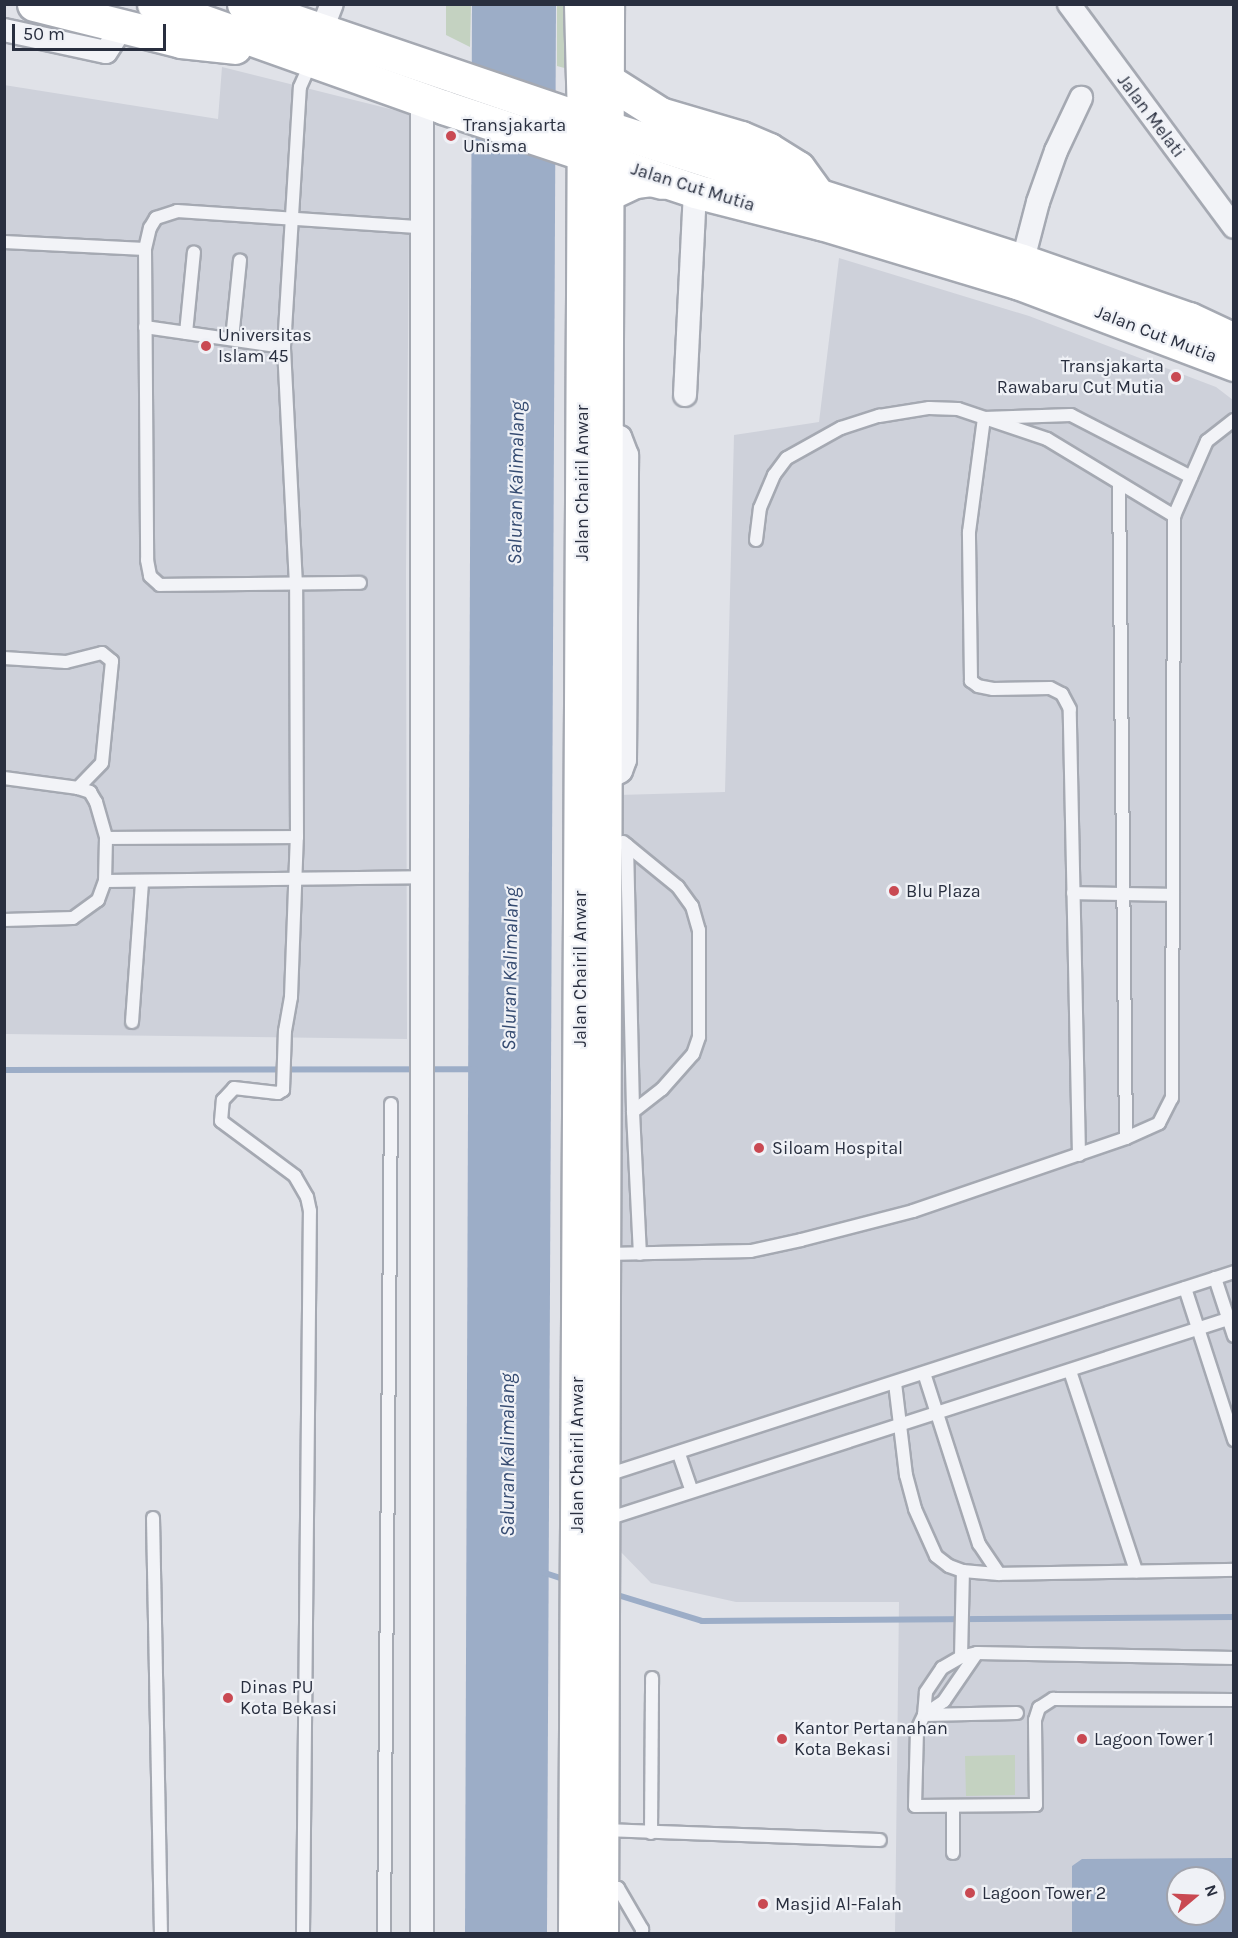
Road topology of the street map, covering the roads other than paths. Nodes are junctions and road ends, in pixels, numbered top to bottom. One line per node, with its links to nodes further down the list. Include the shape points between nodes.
1 (34, 4): 7 (main road)
2 (154, 4): 6 (main road, Jalan Cut Mutia)
3 (581, 4): 13 (main road, Jalan Chairil Anwar)
4 (607, 4): 10 (main road, Jalan Chairil Anwar)
5 (1069, 4): 20 (street, Jalan Melati)
6 (262, 17): 7 (main road, via 220,46); 9 (main road, Jalan Cut Mutia)
7 (123, 26): 8 (street, via 106,52)
8 (4, 30)
9 (322, 32): 12 (main road, Jalan Cut Mutia); 13 (main road, Jalan Cut Mutia); 18 (lane, via 300,87)
10 (608, 81): 13 (main road, Jalan Chairil Anwar); 17 (main road, via 660,114 769,150 798,168)
11 (1081, 98): 25 (street, via 1056,151)
12 (432, 104): 14 (main road, Jalan Cut Mutia); 19 (street)
13 (582, 118): 14 (main road, Jalan Chairil Anwar); 17 (main road, Jalan Cut Mutia)
14 (582, 152): 15 (main road, Jalan Cut Mutia); 16 (main road, Jalan Chairil Anwar); 43 (main road, Jalan Chairil Anwar)
15 (695, 191): 16 (main road, via 651,179 635,181); 25 (main road, Jalan Cut Mutia); 32 (street)
16 (607, 194): 43 (main road, Jalan Chairil Anwar, via 606,434)
17 (819, 197): 25 (main road, Jalan Cut Mutia)
18 (292, 218): 19 (lane); 22 (lane, via 168,213 156,218); 30 (lane)
19 (420, 227): 48 (street)
20 (1233, 227)
21 (4, 242): 22 (lane)
22 (145, 249): 26 (lane)
23 (194, 252): 27 (lane)
24 (240, 260): 28 (lane)
25 (1020, 271): 29 (main road, Jalan Cut Mutia, via 1189,319); 31 (main road, Jalan Cut Mutia)
26 (145, 327): 27 (lane); 40 (lane, via 150,576 159,585)
27 (186, 333): 28 (lane)
28 (232, 339): 30 (lane)
29 (1233, 340)
30 (284, 347): 40 (lane)
31 (1233, 364)
32 (685, 396)
33 (984, 417): 35 (lane, via 1071,415); 36 (lane, via 1047,439); 38 (lane, via 958,409 929,408 879,416 841,428 787,459 774,475 760,508); 52 (lane, via 969,532 971,681 993,689 1050,688 1062,694 1070,709)
34 (1233, 420): 35 (lane, via 1207,441)
35 (1191, 477): 37 (lane)
36 (1119, 483): 37 (lane); 53 (lane)
37 (1174, 516): 54 (lane)
38 (756, 540)
39 (360, 583): 40 (lane)
40 (296, 585): 45 (lane)
41 (4, 658): 44 (lane, via 66,662 102,653 112,660 102,763)
42 (4, 778): 44 (lane)
43 (593, 781): 46 (main road, Jalan Chairil Anwar); 61 (main road, Jalan Chairil Anwar)
44 (78, 788): 47 (lane, via 90,792 96,802)
45 (297, 837): 47 (lane); 49 (lane)
46 (616, 837): 58 (lane); 58 (lane, via 678,887 693,906 699,930 699,1037 693,1054 662,1089); 61 (main road, Jalan Chairil Anwar)
47 (106, 838): 50 (lane)
48 (421, 877): 49 (lane); 101 (street)
49 (296, 879): 51 (lane); 99 (lane, via 283,1090 278,1093 234,1088 223,1100 221,1120 295,1176 310,1211)
50 (105, 881): 51 (lane); 55 (lane, via 98,900 73,918)
51 (141, 882): 56 (lane)
52 (1073, 893): 53 (lane); 60 (lane)
53 (1124, 895): 54 (lane); 59 (lane)
54 (1173, 896): 59 (lane, via 1172,1098 1159,1123)
55 (4, 920)
56 (132, 1022)
57 (391, 1104): 100 (lane)
58 (633, 1112): 62 (lane)
59 (1126, 1138): 60 (lane)
60 (1079, 1155): 62 (lane, via 913,1211 801,1240 751,1251)
61 (591, 1254): 62 (lane); 76 (main road, Jalan Chairil Anwar); 80 (main road, Jalan Chairil Anwar)
62 (640, 1254)
63 (1233, 1272): 64 (lane)
64 (1215, 1278): 65 (lane); 66 (lane)
65 (1185, 1288): 67 (lane); 70 (lane)
66 (1231, 1318): 67 (lane); 68 (lane)
67 (1196, 1329): 69 (lane); 74 (lane)
68 (1233, 1336)
69 (1070, 1371): 72 (lane); 83 (lane)
70 (924, 1373): 71 (lane); 72 (lane)
71 (895, 1383): 73 (lane); 75 (lane)
72 (938, 1413): 73 (lane); 84 (lane, via 979,1545)
73 (899, 1425): 77 (lane); 82 (lane, via 906,1475 927,1539 942,1561)
74 (1233, 1440)
75 (679, 1454): 76 (lane); 77 (lane)
76 (602, 1477): 79 (main road, Jalan Chairil Anwar)
77 (692, 1491): 79 (lane)
78 (153, 1518): 98 (lane)
79 (602, 1520): 80 (main road, Jalan Chairil Anwar)
80 (589, 1557): 93 (main road, Jalan Chairil Anwar)
81 (1233, 1570): 83 (lane)
82 (963, 1571): 84 (lane); 86 (lane)
83 (1136, 1571): 84 (lane)
84 (999, 1574)
85 (976, 1653): 86 (lane); 87 (lane); 91 (lane, via 944,1701)
86 (961, 1658): 91 (lane, via 936,1676 926,1692)
87 (1233, 1658)
88 (652, 1678): 94 (lane)
89 (1233, 1700): 92 (lane, via 1053,1700 1039,1708 1035,1720 1036,1805)
90 (1017, 1713): 91 (lane)
91 (924, 1715): 92 (lane, via 917,1730 915,1806)
92 (953, 1806): 96 (lane)
93 (589, 1830): 94 (lane); 97 (main road, Jalan Chairil Anwar); 102 (main road, Jalan Chairil Anwar)
94 (651, 1833): 95 (lane)
95 (880, 1840)
96 (953, 1853)
97 (602, 1889): 103 (main road, Jalan Chairil Anwar); 104 (lane, via 618,1888)
98 (161, 1934)
99 (303, 1934)
100 (384, 1934)
101 (422, 1934)
102 (575, 1934)
103 (601, 1934)
104 (642, 1934)

